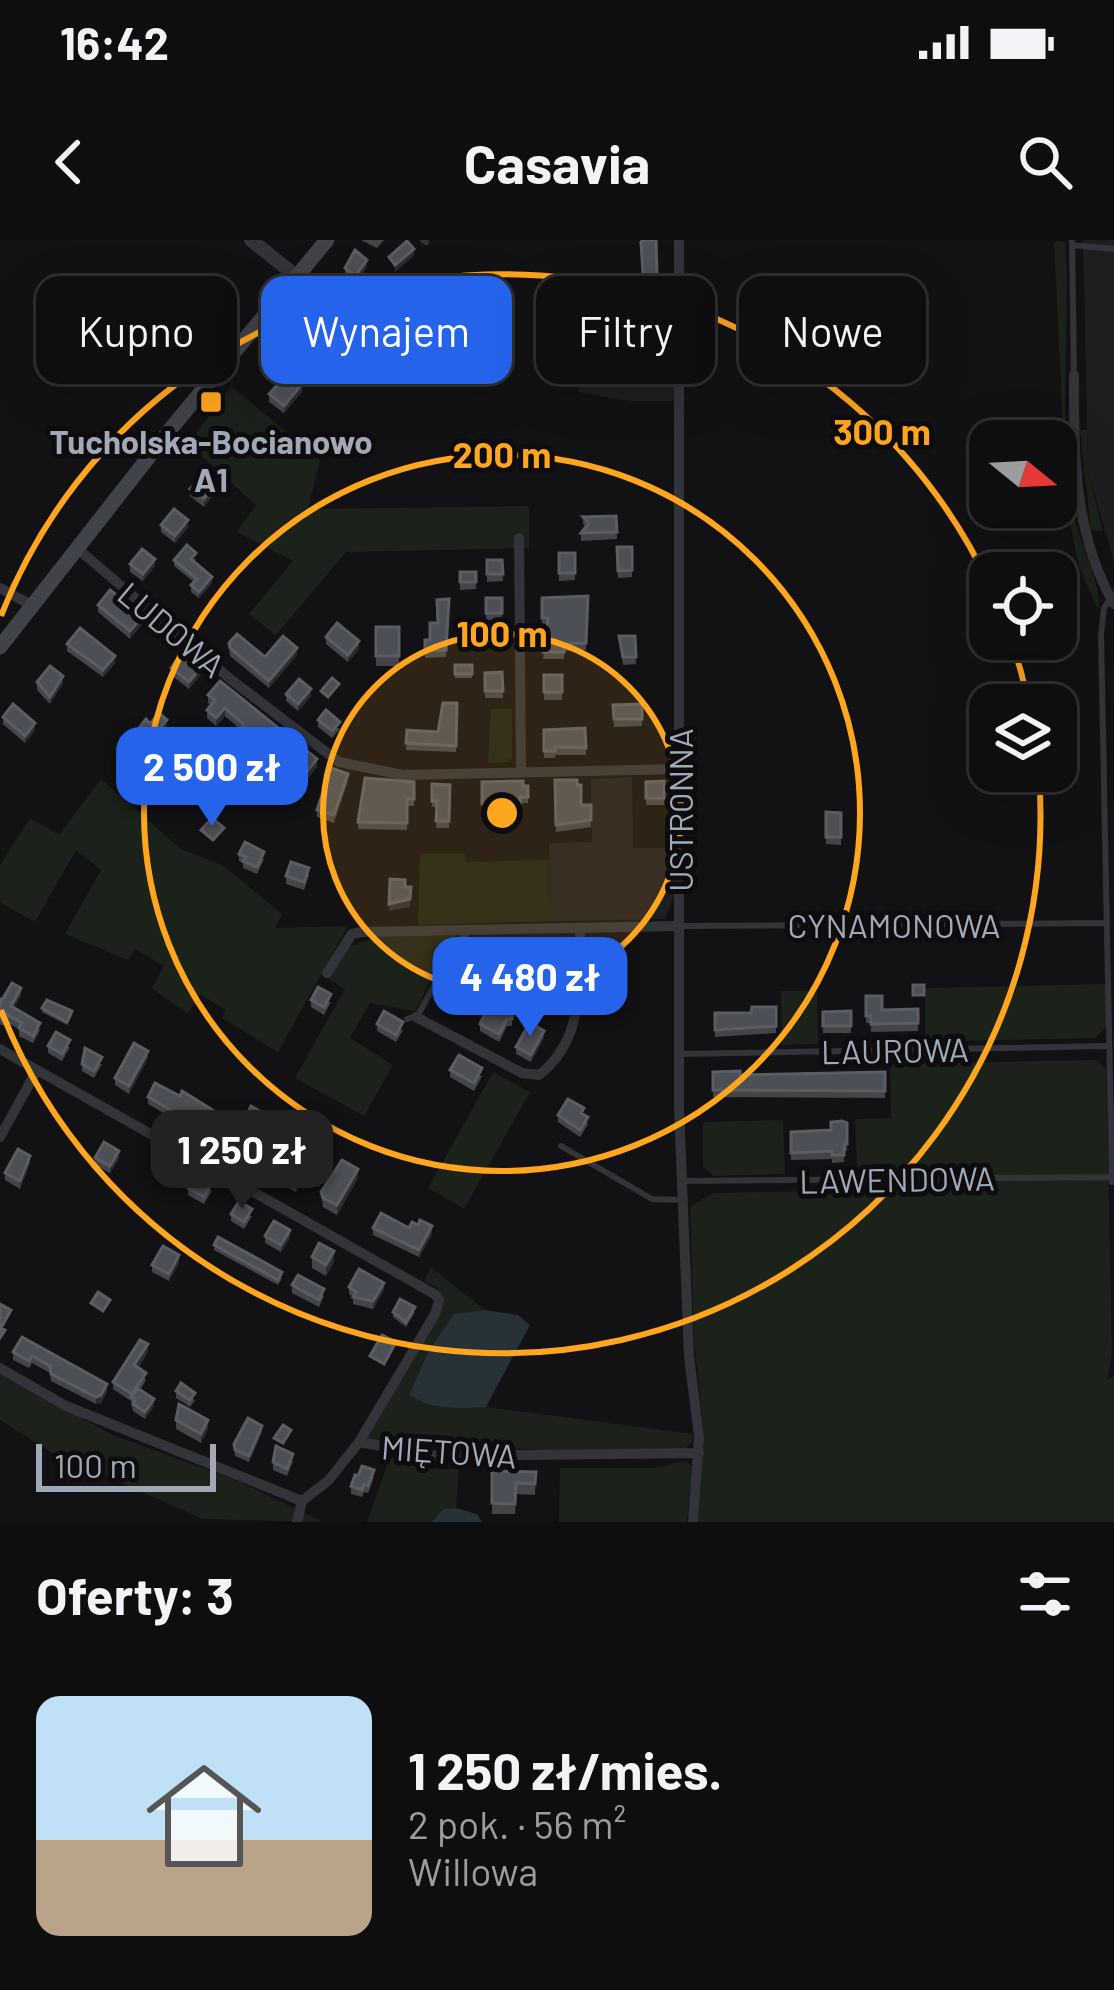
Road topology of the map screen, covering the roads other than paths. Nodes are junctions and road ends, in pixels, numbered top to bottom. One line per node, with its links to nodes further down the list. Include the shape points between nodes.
1 (327, 240): 6 (main road)
2 (679, 240): 15 (street, USTRONNA)
3 (256, 242): 6 (street)
4 (1072, 243): 5 (lane); 8 (lane)
5 (1114, 249)
6 (296, 276)
7 (261, 320): 10 (main road)
8 (1074, 375): 12 (street, via 1077,496)
9 (519, 538): 16 (street)
10 (78, 550): 13 (main road); 16 (street, LUDOWA, via 339,762 403,775)
11 (0, 588): 13 (street)
12 (1112, 601): 17 (lane, via 1101,634)
13 (33, 606): 14 (main road)
14 (0, 647)
15 (679, 769): 16 (street, LUDOWA); 18 (street, USTRONNA)
16 (521, 773)
17 (1107, 923): 18 (lane, CYNAMONOWA); 23 (lane)
18 (681, 926): 19 (street); 25 (street, USTRONNA)
19 (580, 928): 20 (street); 22 (street, via 577,1016 539,1075)
20 (469, 930): 21 (street, via 352,934); 22 (lane)
21 (327, 973)
22 (411, 1018)
23 (1110, 1046): 25 (lane, LAUROWA); 29 (lane)
24 (0, 1049): 26 (street)
25 (680, 1054): 30 (street, USTRONNA)
26 (37, 1070): 27 (street); 33 (street, MIĘTOWA, via 431,1293 438,1305)
27 (0, 1137)
28 (561, 1146): 31 (lane, via 652,1199)
29 (1112, 1180): 30 (lane, LAWENDOWA)
30 (681, 1181): 31 (street, USTRONNA)
31 (682, 1200): 34 (street, USTRONNA)
32 (0, 1368): 35 (street, via 66,1406)
33 (358, 1442): 34 (street, MIĘTOWA, via 437,1456); 35 (street)
34 (699, 1453): 37 (street, USTRONNA)
35 (302, 1501): 36 (street)
36 (297, 1522)
37 (693, 1522)

